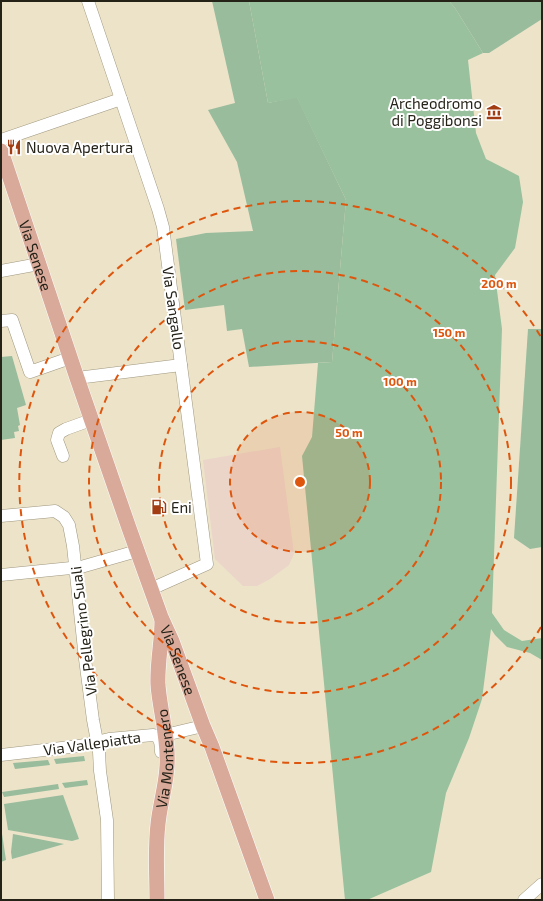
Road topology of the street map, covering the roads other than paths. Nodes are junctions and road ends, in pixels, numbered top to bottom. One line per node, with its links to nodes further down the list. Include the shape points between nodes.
1 (88, 1): 2 (street, Via Sangallo)
2 (121, 99): 3 (street); 9 (street, Via Sangallo, via 162,223)
3 (1, 140)
4 (1, 151): 5 (main road, Via Senese)
5 (39, 264): 6 (street); 8 (main road, Via Senese)
6 (1, 271)
7 (1, 321): 8 (street, via 12,320 30,372)
8 (70, 358): 10 (main road, Via Senese)
9 (181, 365): 10 (street); 17 (street, Via Sangallo, via 207,564)
10 (77, 378): 11 (main road, Via Senese)
11 (91, 420): 12 (street, via 58,433 57,440); 14 (main road, Via Senese)
12 (63, 456)
13 (1, 516): 15 (street, Via Pellegrino Suali, via 52,511 60,514 67,521)
14 (137, 551): 15 (street); 17 (main road, Via Senese)
15 (76, 568): 16 (street); 23 (street, Via Pellegrino Suali, via 85,659)
16 (1, 575)
17 (151, 589): 18 (main road, Via Senese)
18 (161, 618): 19 (main road, Via Senese); 20 (main road, Via Montenero)
19 (182, 670): 20 (main road, via 168,662); 21 (main road, Via Senese)
20 (158, 682): 22 (main road, Via Montenero)
21 (203, 726): 22 (street); 29 (main road, Via Senese)
22 (165, 735): 25 (main road, Via Montenero, via 167,766)
23 (97, 741): 24 (street, Via Vallepiatta, via 79,746); 25 (street, Via Vallepiatta, via 153,735 158,737 162,765 155,812); 27 (street, Via Pellegrino Suali, via 107,825)
24 (1, 755)
25 (157, 832): 28 (main road, Via Montenero)
26 (542, 884): 30 (street)
27 (108, 900)
28 (157, 900)
29 (267, 900)
30 (524, 900)

